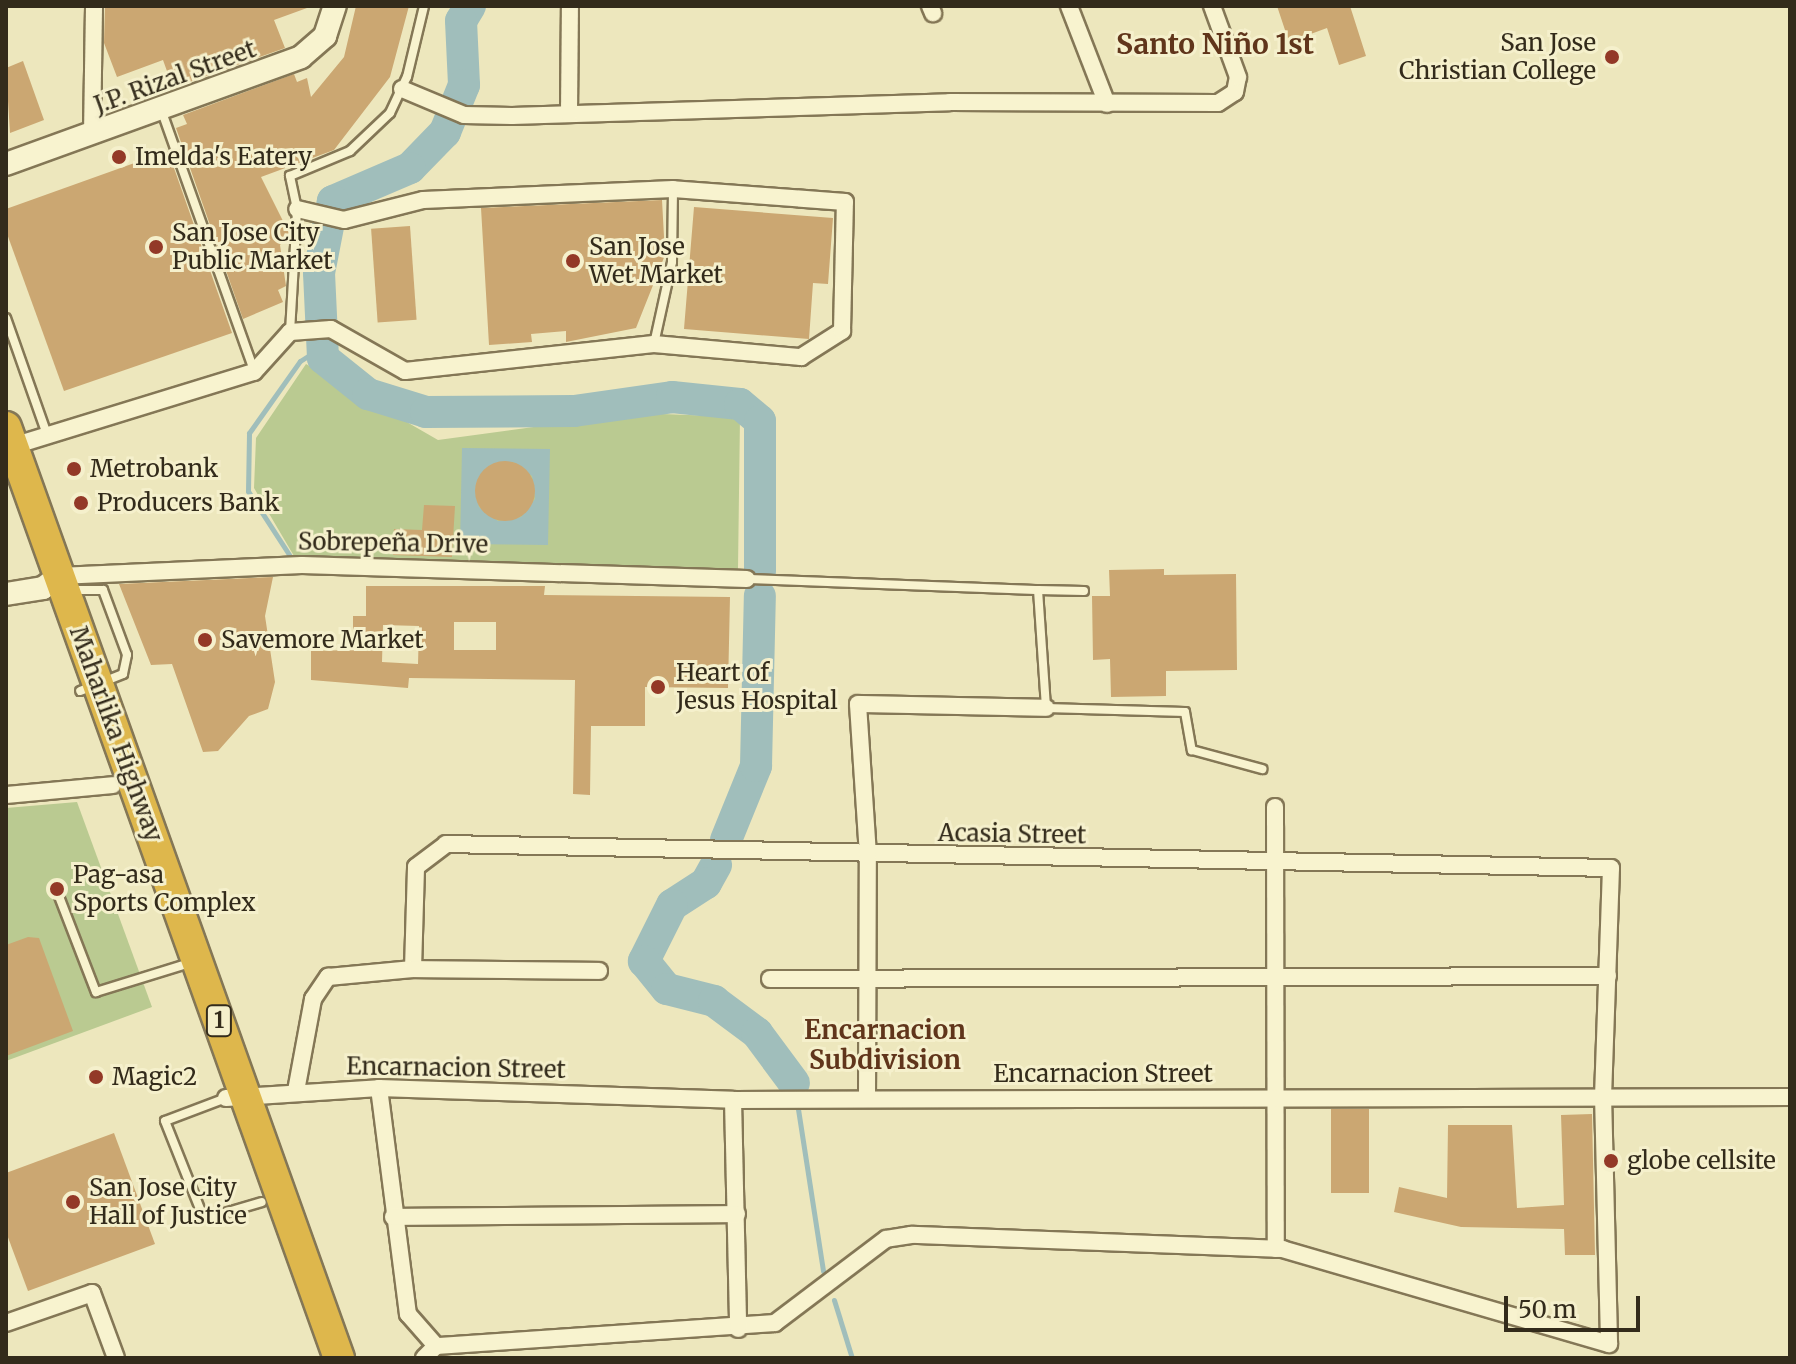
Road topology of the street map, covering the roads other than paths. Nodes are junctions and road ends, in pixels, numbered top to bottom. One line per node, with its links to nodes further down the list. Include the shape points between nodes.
1 (94, 6): 11 (street)
2 (335, 6): 9 (street, J.P. Rizal Street, via 325,36 301,57)
3 (424, 6): 7 (lane)
4 (570, 6): 10 (street)
5 (1069, 6): 8 (street)
6 (1212, 6): 8 (street, via 1238,77 1231,97 1218,103)
7 (402, 89): 10 (street, via 464,115); 14 (lane, via 365,140 290,176)
8 (1107, 104): 10 (street)
9 (162, 112): 11 (street, J.P. Rizal Street); 18 (lane)
10 (569, 114)
11 (92, 135): 12 (street, J.P. Rizal Street)
12 (6, 164)
13 (673, 189): 14 (street, via 423,200 344,220); 17 (lane, via 672,262); 17 (street, via 845,202 842,331 801,357)
14 (297, 209): 16 (lane)
15 (6, 318): 20 (lane)
16 (290, 332): 17 (street, via 331,329 405,371); 18 (street)
17 (654, 344)
18 (254, 372): 20 (street)
19 (10, 436): 20 (street); 23 (highway, Maharlika Highway / 1)
20 (48, 437)
21 (6, 486): 23 (highway, Maharlika Highway / 1)
22 (747, 579): 23 (street, Sobrepeña Drive, via 302,565); 24 (lane)
23 (56, 585): 26 (street); 27 (highway, Maharlika Highway / 1)
24 (1038, 590): 25 (lane); 28 (lane)
25 (1084, 591)
26 (6, 594)
27 (89, 688): 30 (highway, Maharlika Highway / 1); 36 (highway, Maharlika Highway / 1)
28 (1046, 708): 29 (lane, via 1185,712 1192,750); 33 (street, via 858,704)
29 (1262, 769)
30 (113, 785): 31 (street); 36 (highway, Maharlika Highway / 1)
31 (6, 795)
32 (1275, 807): 34 (street)
33 (868, 855): 34 (street, Acasia Street); 37 (street, Acasia Street, via 446,844 416,867); 42 (street)
34 (1275, 862): 39 (street, Acasia Street, via 1611,868); 40 (street)
35 (55, 886): 36 (lane, via 96,992)
36 (188, 964): 46 (highway, Maharlika Highway / 1)
37 (413, 969): 38 (street); 44 (street, via 328,977 313,999)
38 (599, 971)
39 (1608, 976): 40 (street); 45 (street)
40 (1276, 977): 42 (street); 47 (street)
41 (770, 979): 42 (street)
42 (865, 979): 49 (street)
43 (379, 1088): 44 (street, Encarnacion Street); 50 (street, Encarnacion Street); 53 (street)
44 (296, 1091): 46 (street, Encarnacion Street)
45 (1603, 1095): 47 (street, Encarnacion Street); 48 (street, Encarnacion Street); 54 (street, via 1609,1344)
46 (236, 1096): 51 (highway, Maharlika Highway / 1); 51 (lane, via 165,1121 204,1219); 60 (highway, Maharlika Highway / 1)
47 (1276, 1097): 49 (street, Encarnacion Street); 54 (street)
48 (1790, 1097)
49 (867, 1099): 50 (street, Encarnacion Street)
50 (733, 1100): 52 (street)
51 (262, 1202): 59 (highway, Maharlika Highway / 1)
52 (737, 1214): 53 (street); 56 (street)
53 (393, 1217): 57 (street, via 408,1314)
54 (1276, 1249): 56 (street, via 896,1236 794,1313)
55 (6, 1323): 58 (street, via 92,1293)
56 (738, 1329): 57 (street)
57 (430, 1352)
58 (116, 1358)
59 (317, 1358)
60 (339, 1358)

